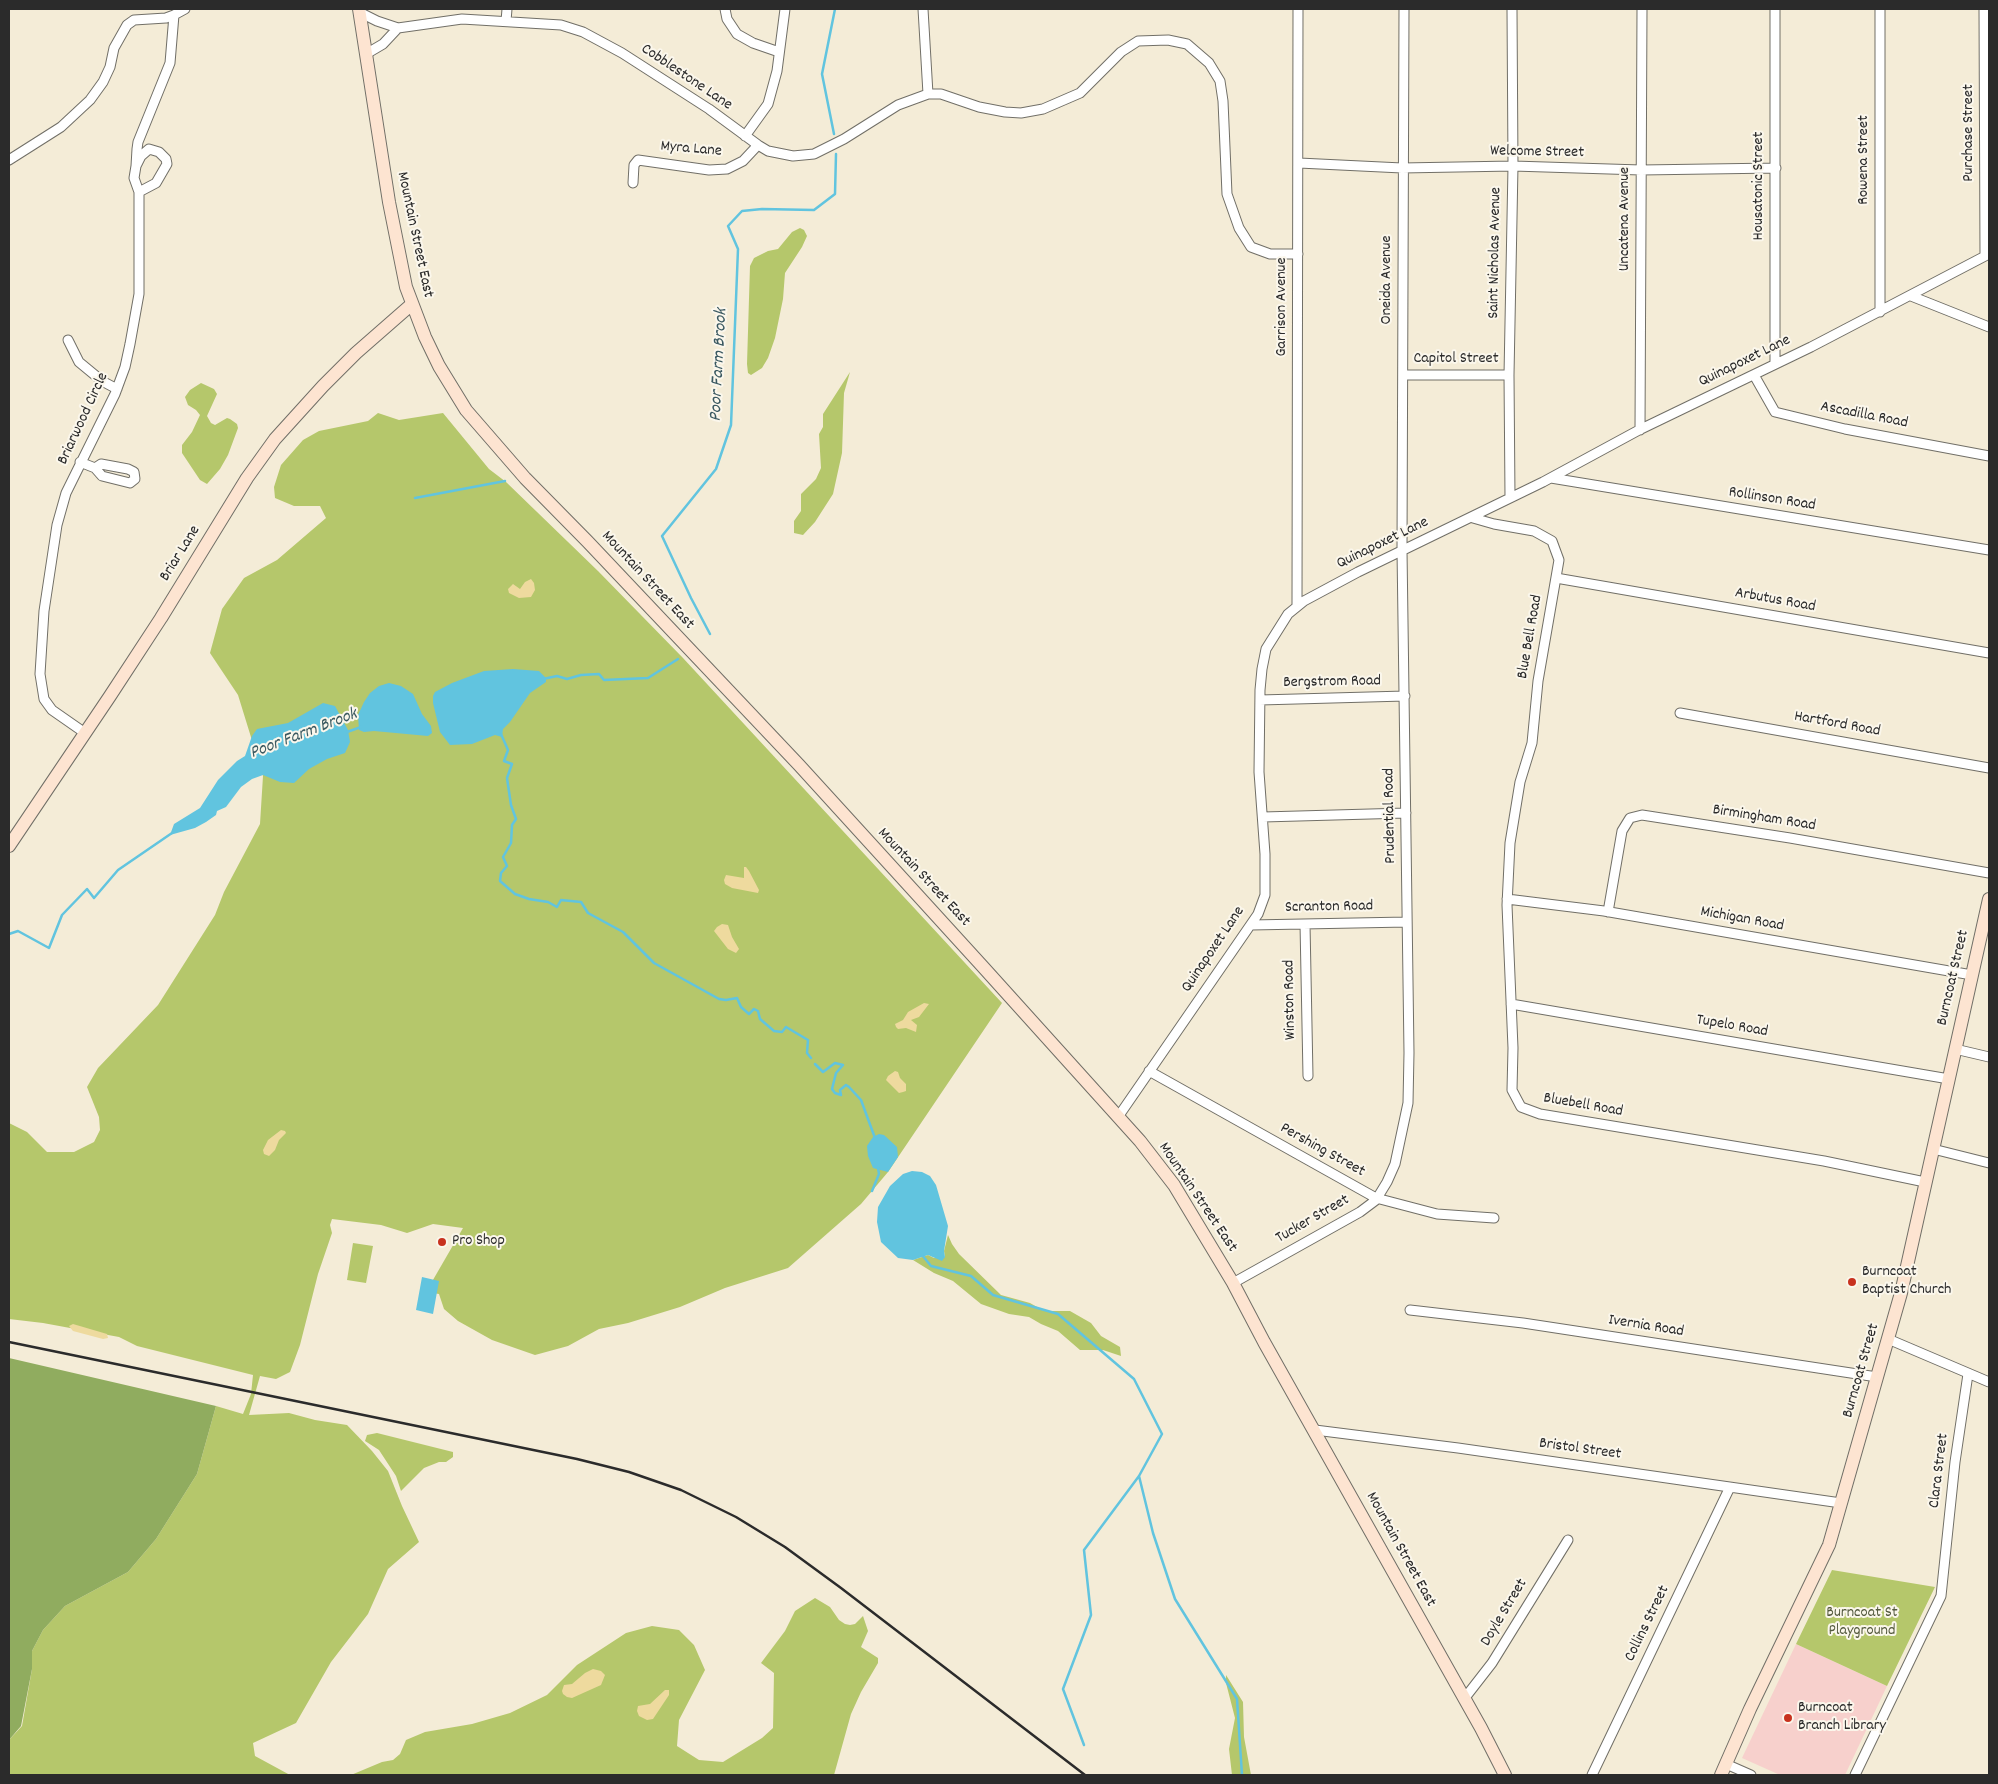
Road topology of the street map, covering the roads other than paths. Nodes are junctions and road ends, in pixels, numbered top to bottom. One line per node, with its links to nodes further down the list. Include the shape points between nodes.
1 (184, 9): 14 (street)
2 (507, 9): 15 (street)
3 (725, 9): 17 (street, via 727,19 738,34)
4 (785, 9): 17 (street)
5 (923, 9): 19 (street)
6 (1298, 9): 23 (street, Garrison Avenue)
7 (1404, 9): 26 (street, Oneida Avenue)
8 (1512, 9): 25 (street, Saint Nicholas Avenue)
9 (1642, 9): 28 (street, Uncatena Avenue)
10 (1775, 9): 27 (street, Housatonic Street)
11 (1880, 9): 35 (street, Rowena Street)
12 (1984, 9): 32 (street, Purchase Street)
13 (359, 10): 16 (street, Cobblestone Lane); 18 (main road, Mountain Street East)
14 (174, 15): 22 (street, via 134,20 127,25 114,48 107,75 90,100 61,127); 24 (street, via 170,63 138,142)
15 (506, 21): 16 (street, Cobblestone Lane, via 462,19); 20 (street, Cobblestone Lane, via 562,25 583,32 648,69)
16 (398, 28): 18 (street, via 384,44)
17 (779, 52): 20 (street, via 768,104)
18 (366, 54): 34 (main road, Mountain Street East, via 394,230)
19 (928, 94): 21 (street, Cobblestone Lane, via 898,106 814,154 793,156 768,151); 31 (street, Cobblestone Lane, via 941,94 1004,112 1043,109 1080,93 1121,52 1138,41 1168,40 1187,44 1209,64 1220,81 1227,194 1239,228 1251,247 1270,254)
20 (745, 136): 21 (street, Cobblestone Lane)
21 (758, 145): 29 (street, Myra Lane, via 743,161 727,169 709,170 638,160 634,165)
22 (9, 160)
23 (1299, 163): 26 (street, Welcome Street); 31 (street, Garrison Avenue)
24 (136, 166): 30 (street, via 134,178); 30 (street, via 149,149 159,152 167,164 160,179)
25 (1513, 166): 26 (street, Welcome Street); 28 (street, Welcome Street); 41 (street, Saint Nicholas Avenue)
26 (1402, 168): 40 (street, Oneida Avenue)
27 (1776, 168): 28 (street, Welcome Street); 38 (street, Housatonic Street)
28 (1641, 170): 43 (street, Uncatena Avenue)
29 (633, 183)
30 (139, 192): 42 (street, Briarwood Circle, via 139,294)
31 (1298, 254): 53 (street, Garrison Avenue)
32 (1987, 255): 33 (street, Quinapoxet Lane)
33 (1911, 296): 35 (street, Quinapoxet Lane); 36 (street)
34 (412, 304): 58 (main road, Briar Lane, via 356,353 275,439); 79 (main road, Mountain Street East, via 451,388 496,448 798,765)
35 (1880, 312): 38 (street, Quinapoxet Lane)
36 (1989, 327)
37 (68, 340): 42 (street, via 79,362)
38 (1775, 364): 39 (street, Quinapoxet Lane)
39 (1754, 374): 43 (street, Quinapoxet Lane); 44 (street, Ascadilla Road, via 1775,412 1845,429)
40 (1404, 375): 41 (street, Capitol Street); 50 (street, Oneida Avenue)
41 (1509, 375): 48 (street, Saint Nicholas Avenue)
42 (117, 390): 45 (street, Briarwood Circle)
43 (1640, 430): 47 (street, Quinapoxet Lane)
44 (1989, 456)
45 (80, 462): 46 (street); 58 (street, Briarwood Circle, via 66,493 57,525 44,611 40,674 48,705)
46 (95, 468)
47 (1551, 478): 48 (street, Quinapoxet Lane); 51 (street, Rollinson Road)
48 (1510, 497): 49 (street, Quinapoxet Lane)
49 (1473, 518): 50 (street, Quinapoxet Lane); 52 (street, Blue Bell Road, via 1534,530 1552,541 1559,560)
50 (1402, 550): 53 (street, Quinapoxet Lane); 55 (street, Prudential Road)
51 (1989, 550)
52 (1556, 578): 54 (street, Arbutus Road); 62 (street, Blue Bell Road, via 1538,681 1532,743)
53 (1297, 606): 56 (street, Quinapoxet Lane, via 1288,614 1266,649)
54 (1989, 653)
55 (1405, 696): 56 (street, Bergstrom Road); 60 (street, Prudential Road)
56 (1260, 700): 61 (street, Quinapoxet Lane)
57 (1680, 713): 59 (street, Hartford Road)
58 (85, 733): 63 (main road, Briar Lane)
59 (1989, 768)
60 (1406, 813): 61 (street); 68 (street, Prudential Road)
61 (1262, 817): 70 (street, Quinapoxet Lane, via 1265,895)
62 (1513, 820): 65 (street, Bluebell Road)
63 (9, 846)
64 (1989, 873): 67 (street, Birmingham Road, via 1642,815 1630,818 1622,831)
65 (1507, 899): 67 (street, Michigan Road); 72 (street, Bluebell Road)
66 (1989, 899): 71 (main road, Burncoat Street)
67 (1608, 912): 71 (street, Michigan Road)
68 (1408, 922): 69 (street, Scranton Road); 78 (street, Prudential Road)
69 (1305, 924): 70 (street, Scranton Road); 76 (street, Winston Road)
70 (1251, 925): 75 (street, Quinapoxet Lane)
71 (1972, 975): 73 (main road, Burncoat Street)
72 (1511, 1004): 77 (street, Tupelo Road); 82 (street, Bluebell Road, via 1512,1090 1521,1106 1534,1112 1824,1161)
73 (1955, 1050): 74 (street); 77 (main road, Burncoat Street)
74 (1989, 1057)
75 (1149, 1071): 79 (street, Quinapoxet Lane); 83 (street, Pershing Street)
76 (1308, 1076)
77 (1949, 1079): 80 (main road, Burncoat Street)
78 (1410, 1081): 83 (street, Tucker Street, via 1395,1164)
79 (1118, 1117): 85 (main road, Mountain Street East, via 1174,1185)
80 (1933, 1150): 81 (street); 82 (main road, Burncoat Street)
81 (1989, 1163)
82 (1925, 1182): 87 (main road, Burncoat Street)
83 (1376, 1198): 84 (street, Pershing Street, via 1437,1214); 85 (street, Tucker Street, via 1360,1212)
84 (1494, 1218)
85 (1233, 1283): 91 (main road, Mountain Street East)
86 (1410, 1310): 89 (street, Ivernia Road, via 1531,1324)
87 (1888, 1339): 88 (street); 89 (main road, Burncoat Street)
88 (1968, 1374): 90 (street); 100 (street, Clara Street, via 1941,1596)
89 (1877, 1376): 93 (main road, Burncoat Street)
90 (1989, 1382)
91 (1314, 1430): 92 (street, Bristol Street); 95 (main road, Mountain Street East)
92 (1730, 1487): 93 (street, Bristol Street); 98 (street, Collins Street)
93 (1841, 1503): 96 (main road, Burncoat Street, via 1829,1545)
94 (1568, 1540): 95 (street, Doyle Street, via 1492,1663)
95 (1464, 1699): 97 (main road, Mountain Street East)
96 (1724, 1770): 99 (street)
97 (1505, 1775)
98 (1592, 1775)
99 (1751, 1775)
100 (1855, 1775)

